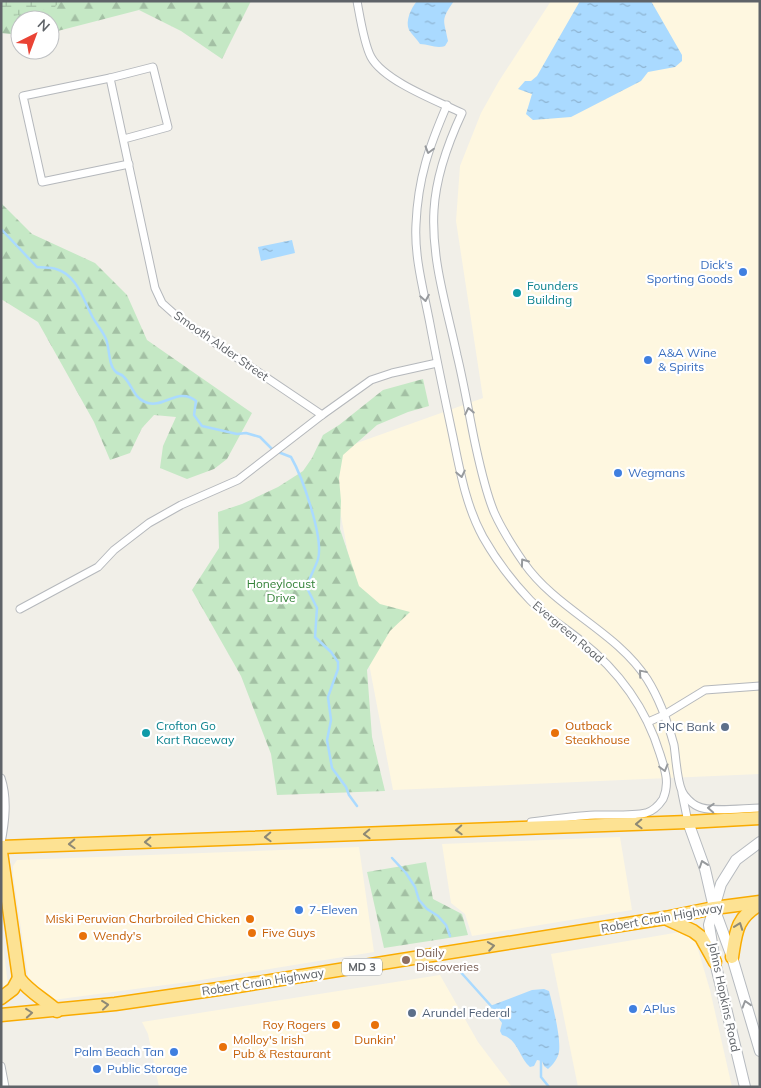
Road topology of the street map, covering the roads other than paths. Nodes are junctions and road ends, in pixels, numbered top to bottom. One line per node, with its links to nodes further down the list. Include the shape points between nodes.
1 (356, 1): 3 (street, Evergreen Road, via 371,57 383,72)
2 (110, 78): 4 (street, Smooth Alder Street); 4 (street, via 153,68 168,127); 5 (street, via 23,96 42,182)
3 (447, 105): 6 (street, Evergreen Road, one-way to 6, via 421,178 416,227); 10 (street, Evergreen Road, one-way to 3, via 647,679 621,648 570,609 525,565 494,511 482,474 437,270 434,210 438,178 448,142 462,113)
4 (124, 139): 5 (street, Smooth Alder Street)
5 (129, 164): 7 (street, Smooth Alder Street, via 155,288 162,303 181,320)
6 (437, 363): 7 (street, via 392,372 371,380); 11 (street, Evergreen Road, one-way to 11, via 465,493 483,536 502,567 530,601 616,673 633,694)
7 (322, 414): 8 (street, via 238,480 149,523 98,567)
8 (20, 609)
9 (760, 686): 10 (street, via 705,690)
10 (664, 715): 11 (street); 13 (street, Evergreen Road, via 674,745)
11 (648, 722): 17 (street, Evergreen Road, one-way to 17, via 668,785 658,806 646,813 579,816)
12 (1, 778): 19 (street, via 5,803)
13 (682, 791): 14 (street, one-way to 13, via 707,809 697,806); 16 (street, Evergreen Road)
14 (760, 808)
15 (760, 818): 16 (highway)
16 (688, 822): 17 (highway, one-way to 17); 22 (street, Johns Hopkins Road, one-way to 16, via 705,869)
17 (479, 829): 19 (highway, one-way to 19)
18 (760, 842): 22 (street, Johns Hopkins Road, via 736,860 721,884)
19 (1, 845)
20 (1, 852): 26 (highway)
21 (760, 903): 22 (highway, Robert Crain Highway / MD 3); 24 (highway, one-way to 21, via 741,919)
22 (714, 908): 23 (highway, Robert Crain Highway / MD 3); 24 (street, Johns Hopkins Road); 25 (street, Johns Hopkins Road, via 709,925)
23 (665, 918): 25 (highway, via 701,937); 28 (highway, Robert Crain Highway / MD 3, one-way to 23, via 232,987)
24 (732, 957): 30 (street, Johns Hopkins Road, one-way to 24)
25 (715, 962): 33 (street, Johns Hopkins Road)
26 (19, 978): 27 (highway, via 13,990); 28 (highway)
27 (1, 998)
28 (57, 1011): 29 (highway, Robert Crain Highway / MD 3, one-way to 28)
29 (1, 1015)
30 (760, 1051)
31 (1, 1066): 32 (street)
32 (5, 1087)
33 (745, 1087)

